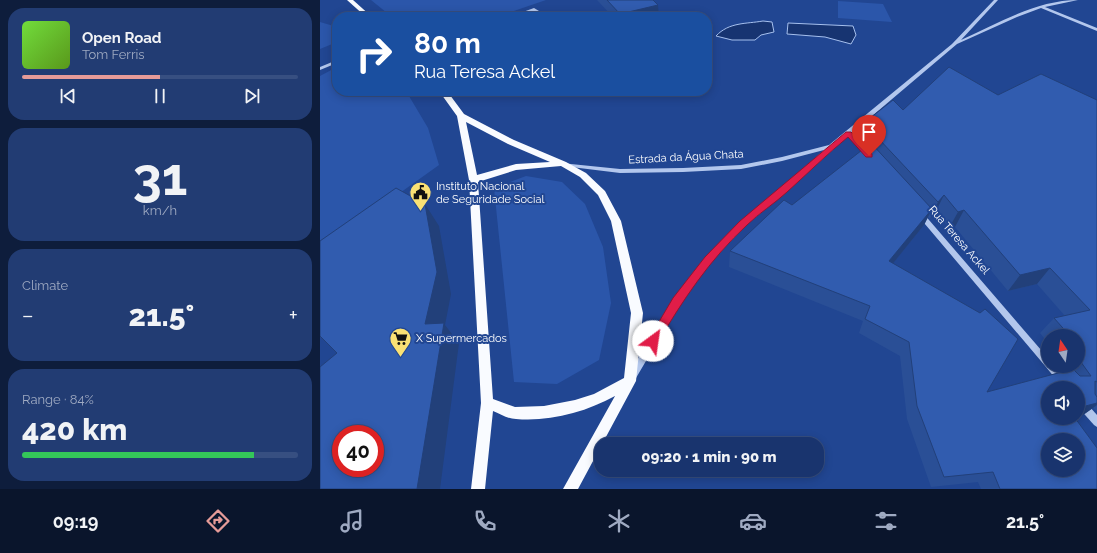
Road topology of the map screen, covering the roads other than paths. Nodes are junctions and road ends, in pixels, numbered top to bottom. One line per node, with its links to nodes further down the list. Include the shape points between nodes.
1 (350, 0): 5 (main road)
2 (996, 0): 9 (street, Estrada da Água Chata)
3 (1076, 0): 4 (street)
4 (1041, 7): 8 (street); 9 (street)
5 (363, 12)
6 (525, 12): 7 (street, via 534,9)
7 (539, 12)
8 (1097, 30)
9 (954, 45): 14 (street, Estrada da Água Chata)
10 (332, 63): 11 (street)
11 (320, 69)
12 (447, 96): 13 (main road)
13 (461, 116): 17 (main road, via 511,142); 18 (main road)
14 (849, 133): 15 (street, Estrada da Água Chata); 16 (street)
15 (832, 146): 17 (street, Estrada da Água Chata, via 741,167 620,171); 22 (street, Estrada da Água Chata, via 744,223 708,260 677,301)
16 (875, 163)
17 (563, 164): 18 (main road, via 520,165 494,171); 22 (main road, via 583,174 602,193 616,221 637,313)
18 (474, 180): 24 (main road)
19 (917, 210): 20 (street, Rua Teresa Ackel)
20 (1041, 356)
21 (1056, 373): 23 (street, Rua Teresa Ackel)
22 (630, 381): 24 (main road, via 597,399 544,412 514,413); 28 (main road)
23 (1062, 381)
24 (487, 403): 27 (main road)
25 (1085, 408): 26 (street)
26 (1097, 422)
27 (478, 489)
28 (570, 489)

